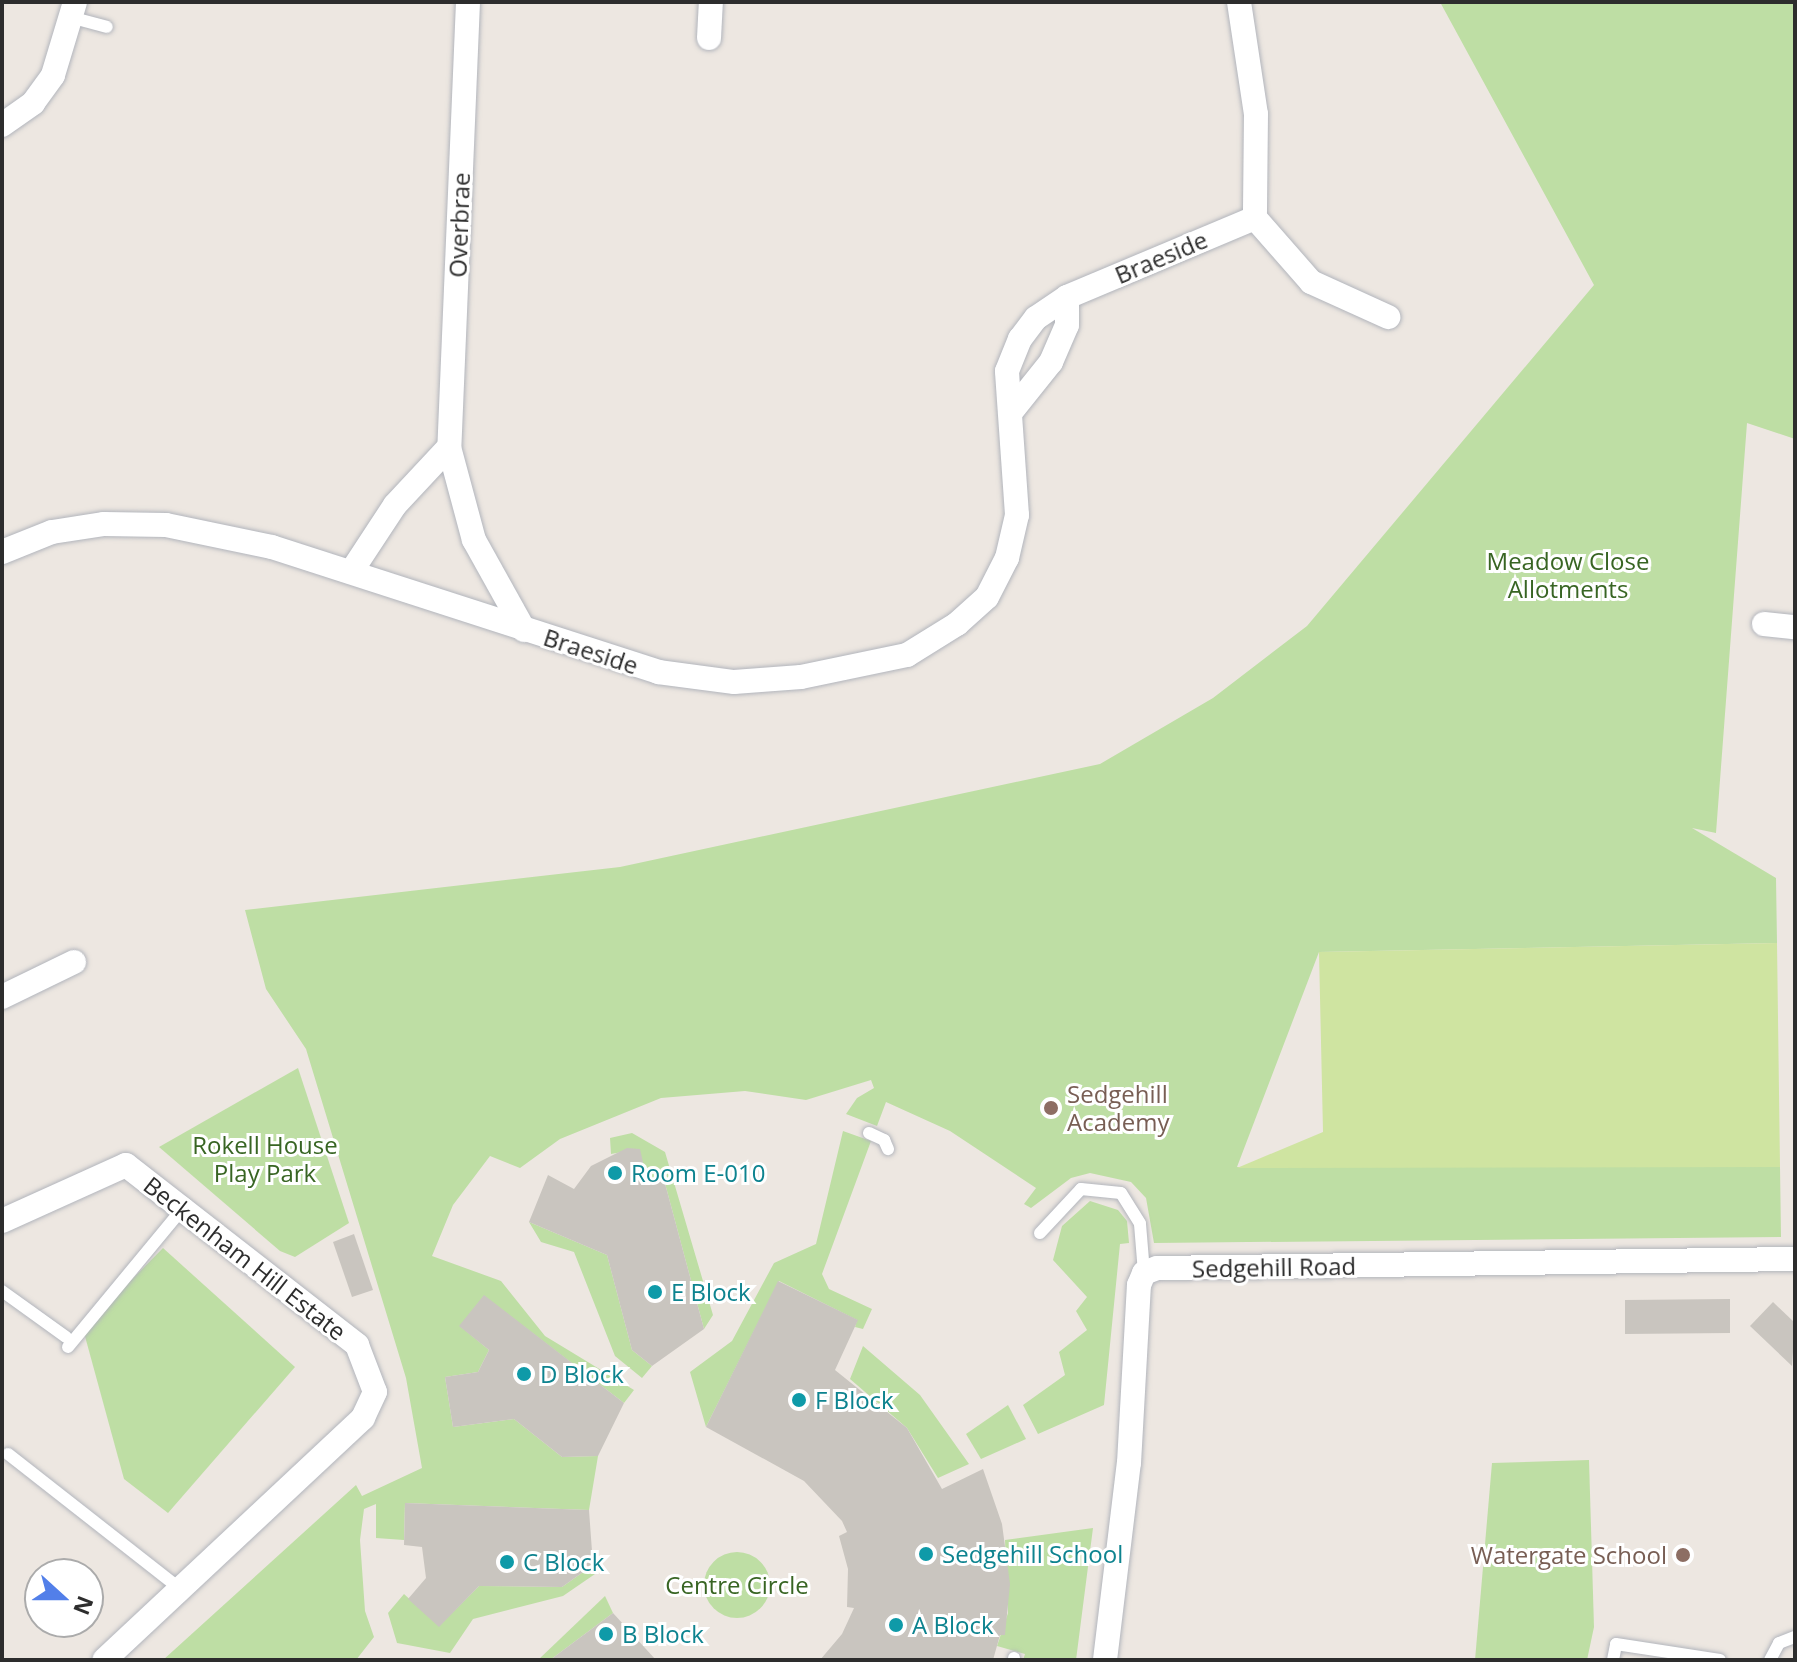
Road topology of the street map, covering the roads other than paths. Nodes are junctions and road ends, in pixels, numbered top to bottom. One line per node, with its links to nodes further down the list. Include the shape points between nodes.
1 (468, 2): 12 (street, Overbrae)
2 (711, 2): 6 (street)
3 (1239, 2): 8 (street, via 1256,114)
4 (73, 10): 5 (lane); 7 (street, via 53,75 33,103)
5 (107, 27)
6 (709, 38)
7 (2, 125)
8 (1255, 218): 9 (street, Braeside); 10 (street, via 1311,282)
9 (1067, 297): 11 (street, via 1067,325 1051,362); 11 (street, Braeside, via 1051,305 1020,339 1007,371)
10 (1388, 317)
11 (1011, 412): 17 (street, Braeside, via 1017,515 1007,558 987,597 957,624 907,655 801,677 734,682 658,672)
12 (449, 447): 14 (street, via 395,505); 17 (street, Overbrae, via 474,540)
13 (2, 552): 14 (street, Braeside, via 52,532 166,525 272,547)
14 (351, 572): 17 (street, Braeside)
15 (1764, 624): 16 (street)
16 (1795, 627)
17 (524, 630)
18 (74, 962): 19 (street)
19 (2, 997)
20 (869, 1133): 21 (lane, via 884,1140)
21 (888, 1149)
22 (182, 1209): 23 (street, Beckenham Hill Estate, via 126,1165); 27 (lane, via 67,1342); 29 (street, Beckenham Hill Estate, via 357,1345 375,1392 363,1418)
23 (2, 1221)
24 (1040, 1233): 26 (lane, via 1081,1189 1121,1193 1140,1224)
25 (1795, 1259): 26 (street, Sedgehill Road, via 1157,1268)
26 (1144, 1273): 32 (street, via 1139,1285 1129,1463)
27 (2, 1291)
28 (8, 1454): 29 (lane)
29 (180, 1589): 31 (street, Beckenham Hill Estate)
30 (1795, 1637): 35 (lane, via 1779,1643)
31 (104, 1660)
32 (1105, 1660)
33 (1613, 1660): 34 (lane, via 1616,1644)
34 (1720, 1660)
35 (1770, 1660)

